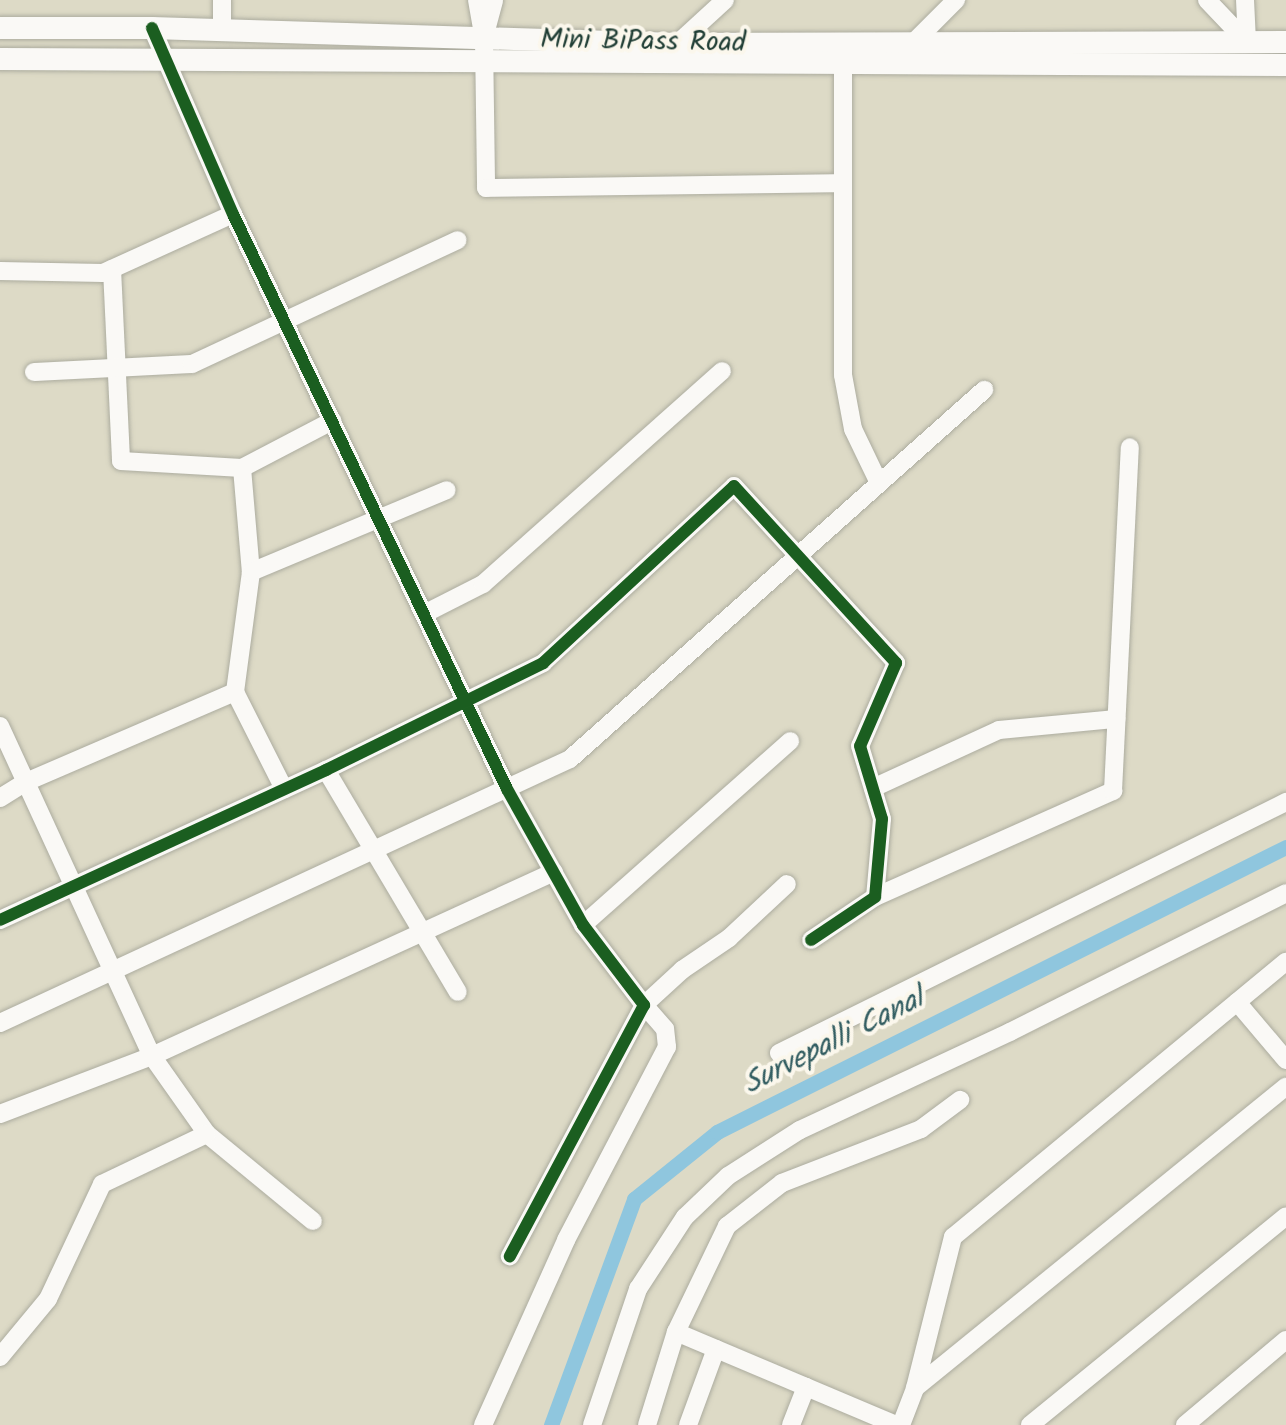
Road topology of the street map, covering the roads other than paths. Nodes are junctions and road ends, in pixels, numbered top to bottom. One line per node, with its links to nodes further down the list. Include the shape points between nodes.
1 (222, 0): 10 (street)
2 (477, 0): 14 (street)
3 (724, 0): 13 (street)
4 (956, 0): 12 (street)
5 (1207, 0): 15 (street)
6 (1245, 0): 15 (street)
7 (498, 4): 14 (street)
8 (0, 28): 9 (main road, Mini BiPass Road)
9 (152, 28): 10 (main road, Mini BiPass Road); 17 (street)
10 (222, 30): 14 (main road, Mini BiPass Road)
11 (1286, 42): 15 (main road, Mini BiPass Road)
12 (912, 43): 13 (main road, Mini BiPass Road); 15 (main road, Mini BiPass Road)
13 (677, 44): 14 (main road, Mini BiPass Road)
14 (483, 50): 17 (main road); 18 (main road); 20 (street, via 486,188)
15 (1247, 54): 18 (main road); 19 (main road)
16 (0, 58): 17 (main road)
17 (164, 59): 21 (street)
18 (843, 62): 20 (street)
19 (1286, 64)
20 (843, 183): 33 (street, via 844,375 852,430)
21 (234, 214): 23 (street); 25 (street)
22 (458, 240): 25 (street)
23 (112, 269): 24 (street); 26 (street)
24 (0, 271)
25 (284, 320): 26 (street, via 192,364); 30 (street)
26 (117, 365): 28 (street); 32 (street, via 121,461)
27 (722, 370): 38 (street, via 483,584)
28 (34, 372)
29 (984, 390): 33 (street)
30 (332, 421): 32 (street); 35 (street)
31 (1130, 447): 41 (street)
32 (242, 468): 37 (street)
33 (879, 484): 36 (street)
34 (447, 490): 35 (street)
35 (380, 521): 37 (street); 38 (street)
36 (798, 559): 40 (street, via 734,486 542,663); 46 (street, via 896,663 860,746); 47 (street, via 570,760)
37 (251, 572): 39 (street)
38 (424, 614): 40 (street)
39 (236, 692): 45 (street); 48 (street)
40 (464, 700): 44 (street); 47 (street)
41 (1116, 719): 46 (street, via 1000,730); 56 (street, via 1112,791)
42 (0, 726): 45 (street)
43 (790, 741): 58 (street)
44 (326, 770): 48 (street); 51 (street)
45 (26, 782): 49 (street); 53 (street)
46 (873, 788): 56 (street, via 882,818)
47 (507, 789): 51 (street); 52 (street)
48 (284, 790): 53 (street)
49 (0, 798)
50 (1286, 802): 67 (street)
51 (373, 850): 59 (street); 62 (street)
52 (554, 872): 58 (street); 59 (street)
53 (74, 884): 57 (street); 62 (street)
54 (786, 884): 65 (street)
55 (1286, 894): 84 (street, via 800,1130 728,1176 685,1217 638,1289)
56 (875, 897): 60 (street)
57 (0, 920)
58 (582, 924): 65 (street)
59 (422, 931): 63 (street); 68 (street)
60 (810, 940)
61 (1286, 962): 64 (street)
62 (112, 969): 66 (street); 68 (street)
63 (458, 992)
64 (1237, 1002): 69 (street); 82 (street, via 953,1237)
65 (644, 1005): 76 (street); 83 (street, via 665,1029 667,1047 566,1240)
66 (0, 1023)
67 (779, 1053)
68 (152, 1056): 72 (street); 73 (street)
69 (1286, 1060)
70 (1286, 1086): 82 (street)
71 (960, 1100): 77 (street, via 920,1129 782,1183 727,1226)
72 (0, 1114)
73 (207, 1134): 75 (street); 80 (street, via 102,1184 48,1299)
74 (1286, 1216): 89 (street)
75 (314, 1222)
76 (510, 1256)
77 (676, 1332): 79 (street); 85 (street)
78 (1286, 1340): 90 (street)
79 (716, 1349): 81 (street); 86 (street)
80 (0, 1357)
81 (806, 1387): 87 (street); 88 (street)
82 (915, 1388): 88 (street)
83 (483, 1425)
84 (592, 1425)
85 (647, 1425)
86 (688, 1425)
87 (791, 1425)
88 (899, 1425)
89 (1030, 1425)
90 (1185, 1425)

